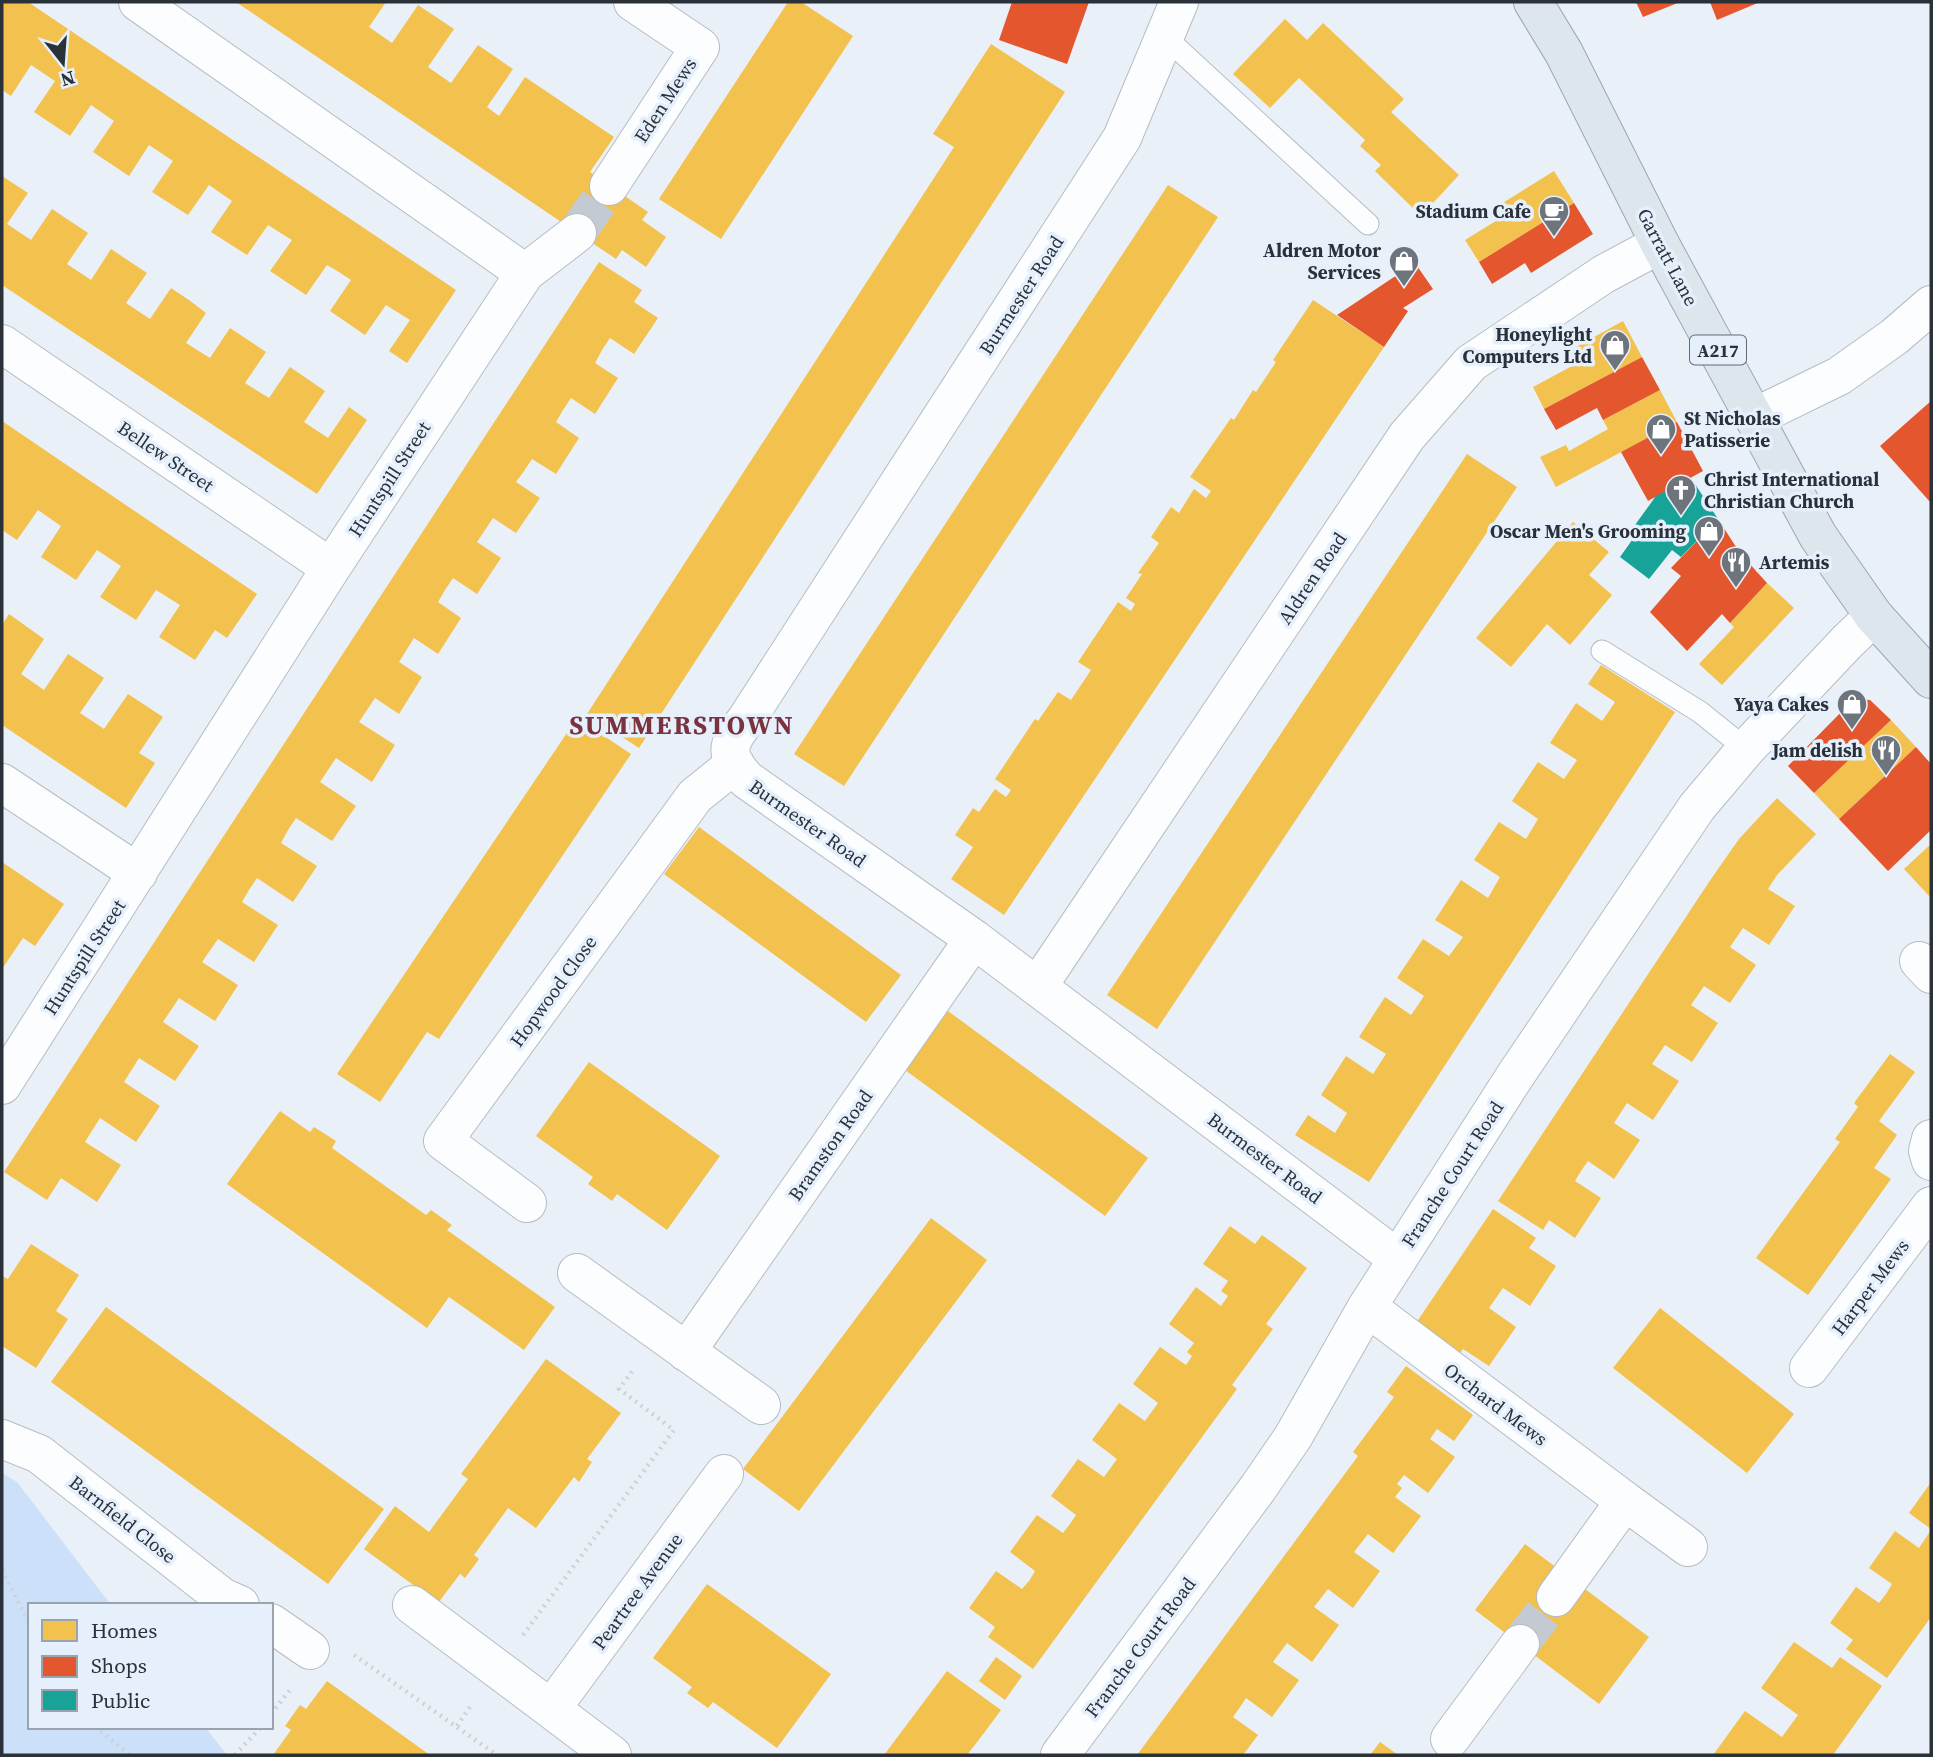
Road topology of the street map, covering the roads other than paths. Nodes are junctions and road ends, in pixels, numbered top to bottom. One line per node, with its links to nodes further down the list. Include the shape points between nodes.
1 (138, 2): 10 (street)
2 (632, 2): 6 (street, Eden Mews, via 700,47)
3 (1179, 2): 5 (street, Burmester Road)
4 (1533, 2): 9 (main road, Garratt Lane / A217, via 1564,53)
5 (1164, 36): 7 (lane); 19 (street, Burmester Road, via 1122,138 732,737 729,747)
6 (609, 186)
7 (1368, 225)
8 (577, 233): 10 (street)
9 (1660, 244): 13 (main road, Garratt Lane / A217); 23 (street, Aldren Road, via 1604,274 1471,363 1406,436)
10 (525, 273): 14 (street, Huntspill Street)
11 (1931, 305): 13 (street, via 1839,376)
12 (2, 344): 14 (street, Bellew Street)
13 (1755, 417): 15 (main road, Garratt Lane / A217, via 1818,536)
14 (331, 568): 21 (street, Huntspill Street)
15 (1874, 617): 17 (main road, Garratt Lane / A217); 18 (street, Franche Court Road)
16 (1602, 651): 18 (lane, via 1700,712)
17 (1931, 679)
18 (1746, 749): 29 (street, Franche Court Road, via 1698,807 1515,1076)
19 (735, 764): 22 (street, Burmester Road, via 747,780); 27 (street, Hopwood Close, via 695,796 443,1141)
20 (2, 783): 21 (street)
21 (138, 873): 24 (street, Huntspill Street)
22 (974, 939): 23 (street, Burmester Road); 32 (street, Bramston Road)
23 (1038, 986): 29 (street, Burmester Road)
24 (2, 1085)
25 (1931, 1139): 26 (street)
26 (1931, 1161)
27 (527, 1203)
28 (1931, 1206): 33 (street, Harper Mews)
29 (1398, 1259): 31 (street, Franche Court Road)
30 (577, 1273): 32 (street)
31 (1367, 1307): 37 (street, Orchard Mews); 48 (street, Franche Court Road, via 1293,1437)
32 (673, 1343): 34 (street)
33 (1809, 1368)
34 (761, 1405)
35 (2, 1439): 40 (street, Barnfield Close, via 39,1454)
36 (724, 1474): 45 (street, Peartree Avenue)
37 (1625, 1501): 38 (street, Orchard Mews); 39 (street)
38 (1689, 1547)
39 (1556, 1597)
40 (236, 1603)
41 (412, 1605): 45 (street)
42 (273, 1624): 44 (street)
43 (1520, 1644): 46 (street)
44 (329, 1649)
45 (551, 1709): 47 (street)
46 (1450, 1739)
47 (612, 1755)
48 (1060, 1755)

